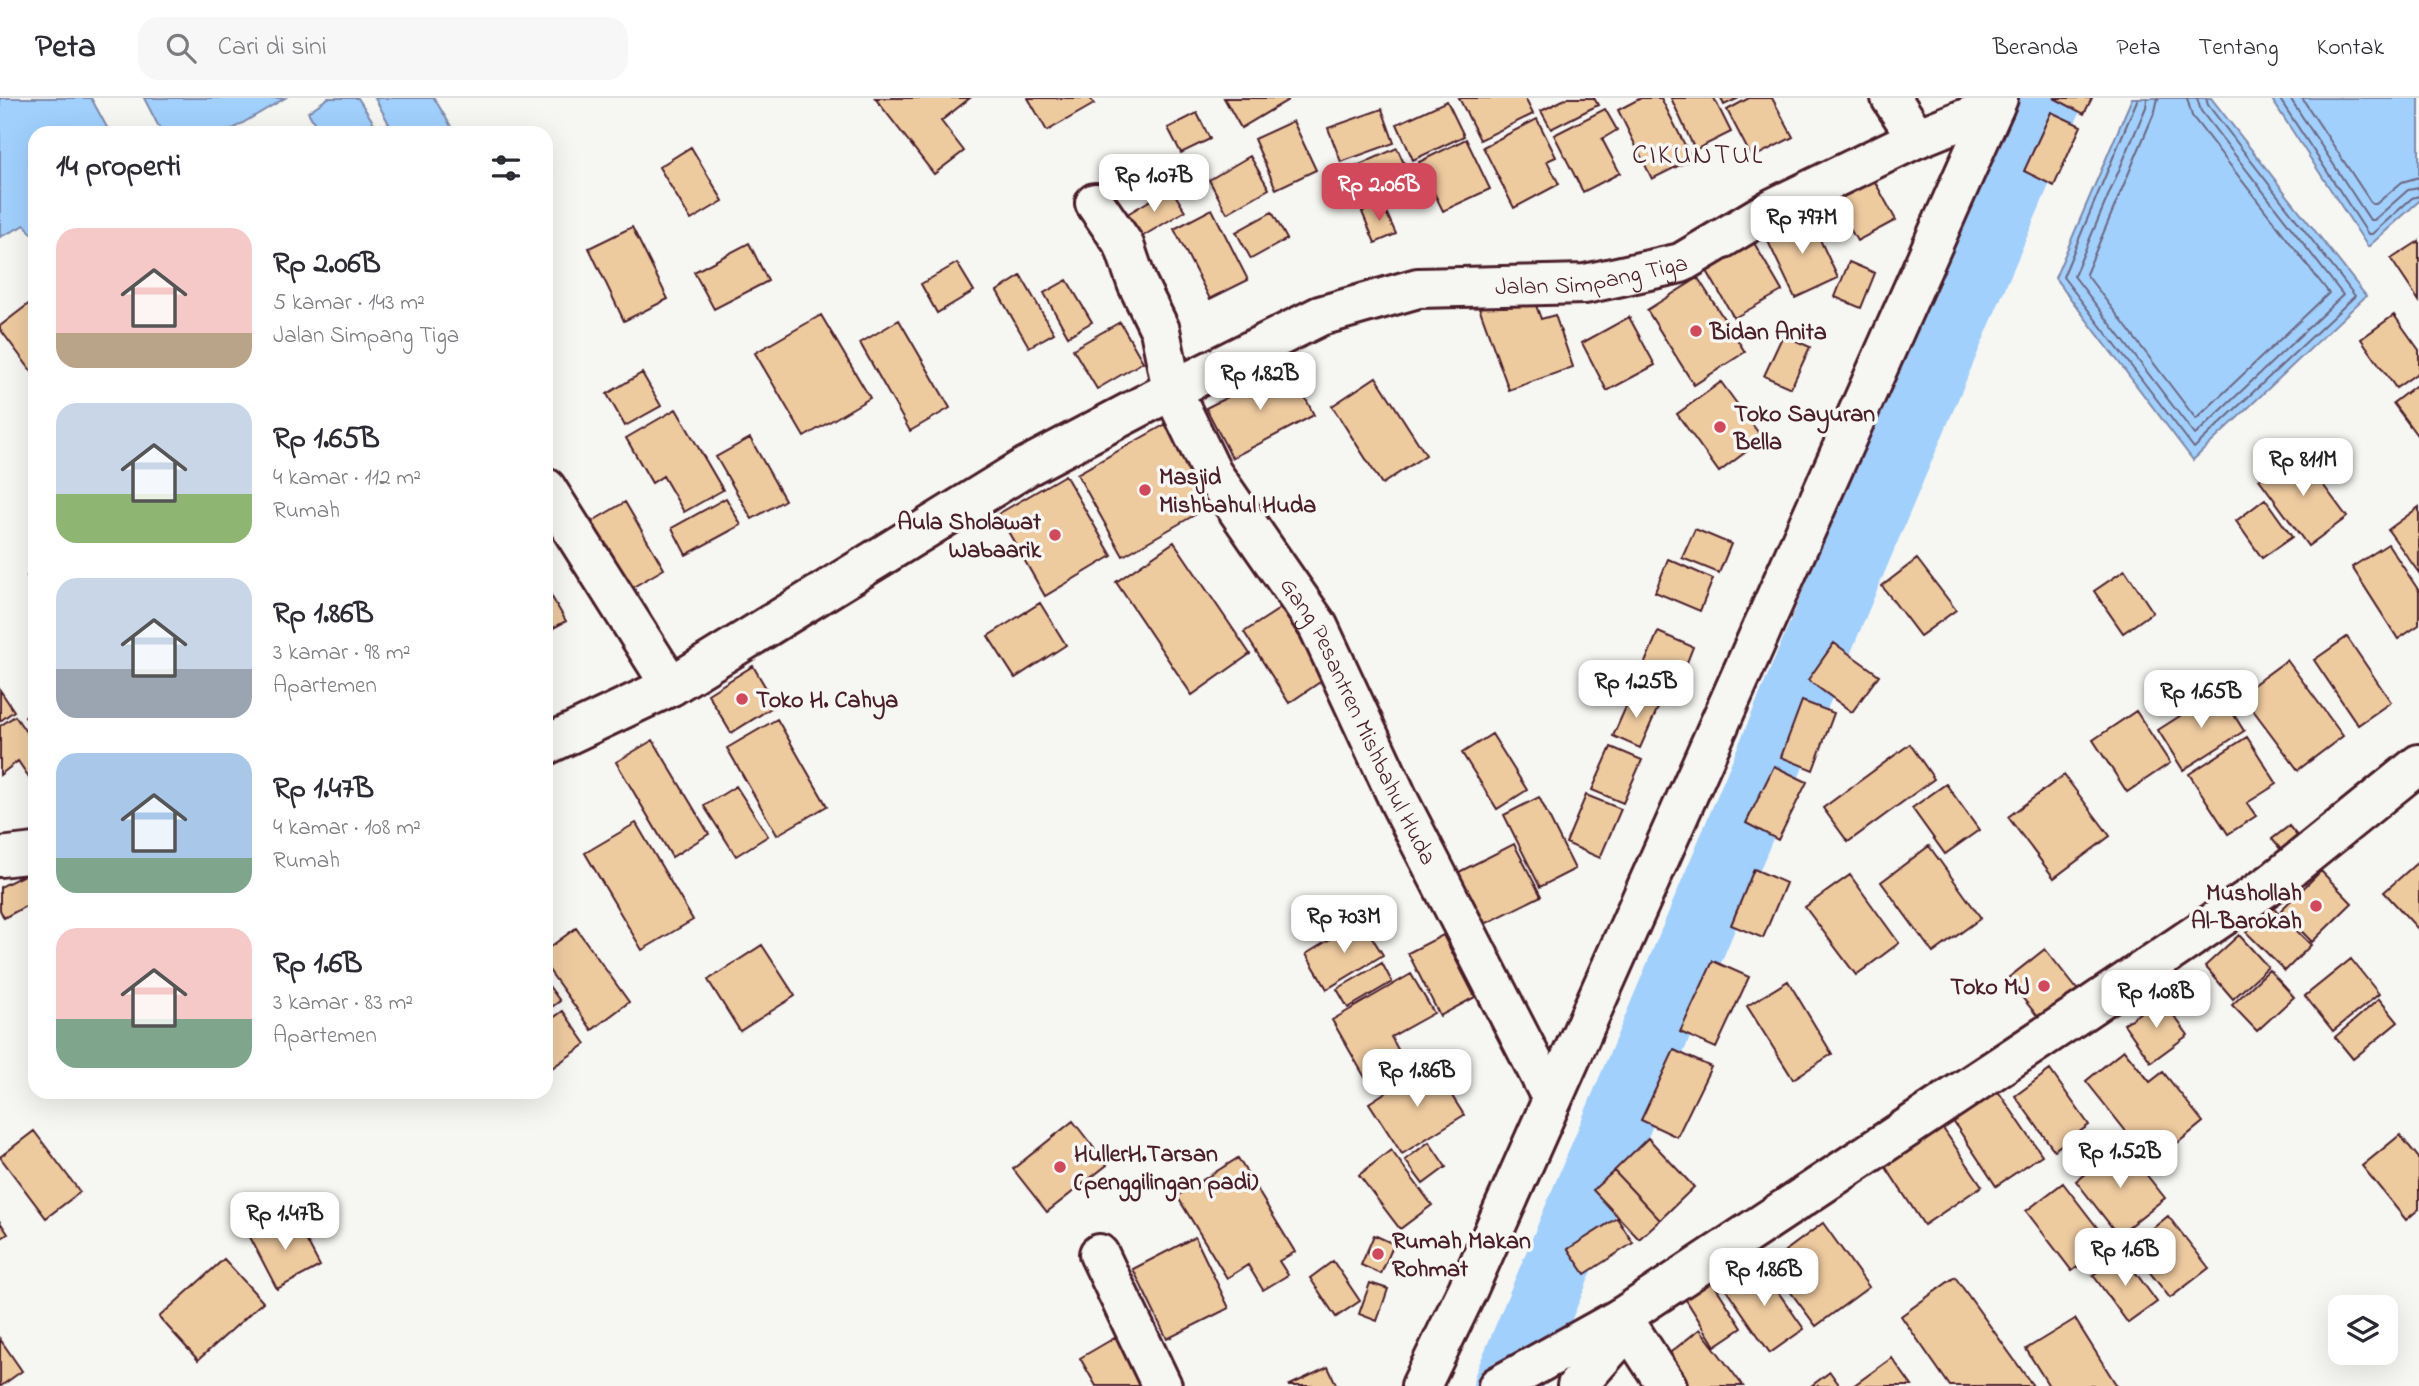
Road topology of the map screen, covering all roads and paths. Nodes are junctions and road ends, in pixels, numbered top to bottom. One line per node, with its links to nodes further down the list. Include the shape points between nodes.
1 (1891, 98): 3 (street)
2 (1996, 103): 3 (street, Jalan Simpang Tiga); 12 (street)
3 (1917, 138): 5 (street, Jalan Simpang Tiga, via 1775,207 1681,263 1585,284 1418,288 1320,316)
4 (1095, 202): 5 (street, Gang Pesantren Mishbahul Huda, via 1124,245 1160,330)
5 (1172, 390): 7 (street, Jalan Simpang Tiga, via 1026,467); 12 (street, Gang Pesantren Mishbahul Huda, via 1212,473 1318,626 1400,803)
6 (553, 499): 7 (street)
7 (671, 686): 8 (street, Jalan Simpang Tiga)
8 (553, 742)
9 (2419, 764): 14 (street, via 2272,883)
10 (28, 854): 11 (street)
11 (0, 857)
12 (1552, 1099): 16 (street)
13 (1099, 1254): 15 (street)
14 (1625, 1322): 17 (street); 18 (street); 19 (street)
15 (1162, 1386)
16 (1421, 1386)
17 (1498, 1386)
18 (1577, 1386)
19 (1667, 1386)

